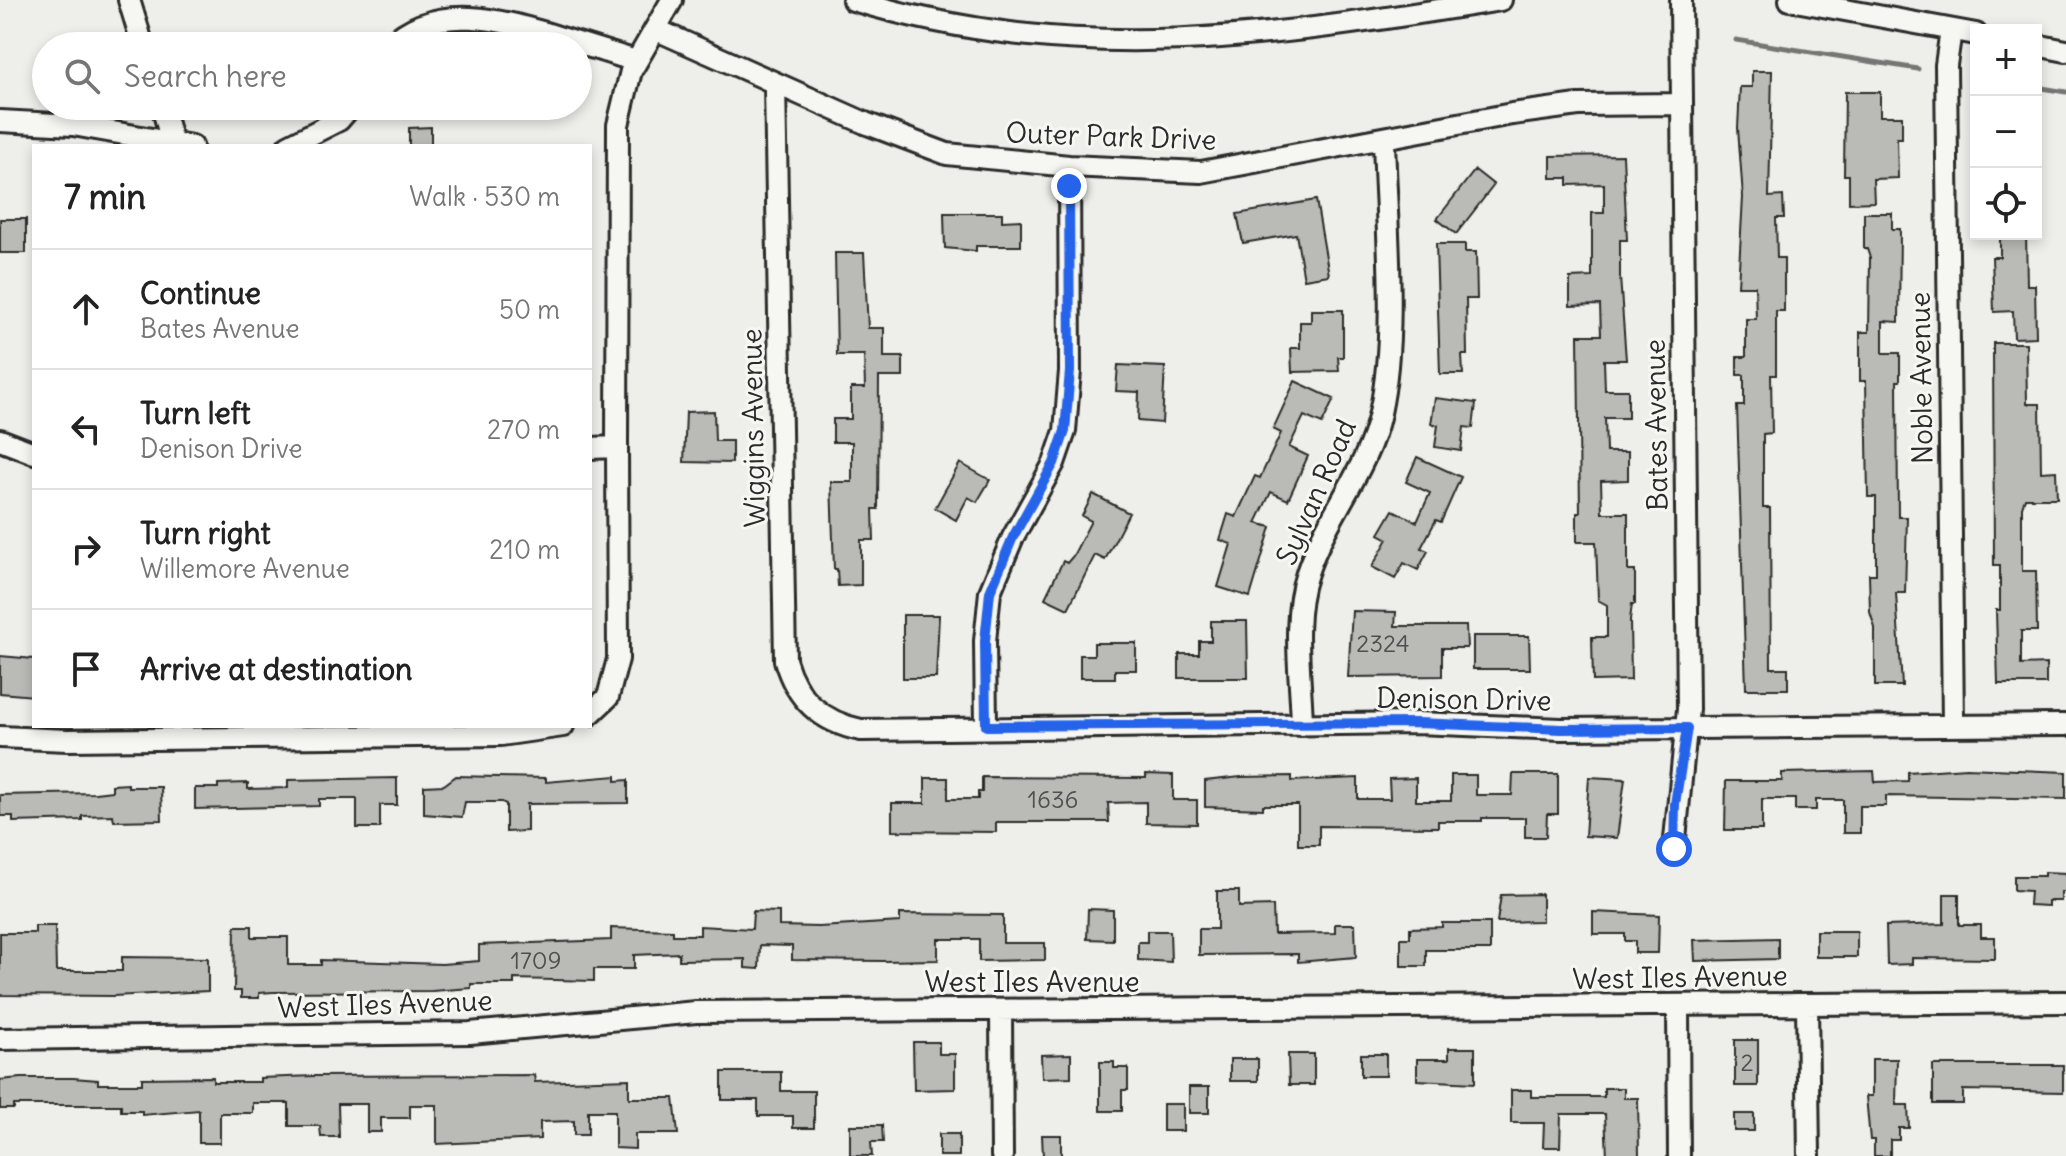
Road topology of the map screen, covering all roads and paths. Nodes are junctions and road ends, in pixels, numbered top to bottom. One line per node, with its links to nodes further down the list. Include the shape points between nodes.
1 (129, 0): 10 (street)
2 (672, 0): 8 (street)
3 (853, 0): 7 (street, via 978,29 1124,43 1232,38)
4 (1501, 0): 7 (street)
5 (1681, 0): 19 (street, Bates Avenue)
6 (1790, 0): 9 (street)
7 (1384, 10)
8 (657, 30): 17 (street); 18 (street, Outer Park Drive)
9 (1951, 30): 13 (street); 35 (street, Noble Avenue, via 1946,65)
10 (139, 32)
11 (409, 32): 12 (street, via 425,21 466,15)
12 (546, 32)
13 (1970, 33)
14 (2042, 46): 16 (street)
15 (592, 47): 17 (street)
16 (2066, 51)
17 (636, 61): 28 (street, via 618,125)
18 (775, 84): 26 (street, Outer Park Drive, via 947,154); 38 (street, Wiggins Avenue, via 785,660 803,699 837,725)
19 (1680, 104): 23 (street, Outer Park Drive, via 1578,105); 37 (street, Bates Avenue)
20 (169, 120): 24 (street)
21 (339, 120): 25 (street)
22 (0, 121): 24 (street, via 46,121)
23 (1384, 139): 26 (street, Outer Park Drive, via 1201,172); 32 (street, Sylvan Road, via 1389,358 1372,441 1306,575 1300,635)
24 (182, 144)
25 (292, 144)
26 (1069, 166): 34 (street, via 1070,371 1065,431 990,592)
27 (0, 440): 30 (street)
28 (617, 447): 29 (street); 31 (street, via 618,659 608,697)
29 (592, 448)
30 (32, 452)
31 (592, 712)
32 (1302, 725): 34 (street, Denison Drive); 37 (street, Denison Drive)
33 (2066, 725): 35 (street, Denison Drive)
34 (986, 726): 38 (street, Denison Drive)
35 (1953, 726): 37 (street, Denison Drive)
36 (549, 728): 39 (street, via 501,735)
37 (1687, 728): 40 (street, Bates Avenue)
38 (861, 730)
39 (0, 737)
40 (1674, 849)
41 (2066, 1002): 42 (street, West Iles Avenue)
42 (1807, 1004): 43 (street, West Iles Avenue); 48 (street)
43 (1678, 1006): 44 (street, West Iles Avenue); 47 (street)
44 (1001, 1012): 45 (street, West Iles Avenue, via 696,1012 470,1033); 46 (street)
45 (0, 1039)
46 (1002, 1156)
47 (1679, 1156)
48 (1809, 1156)

